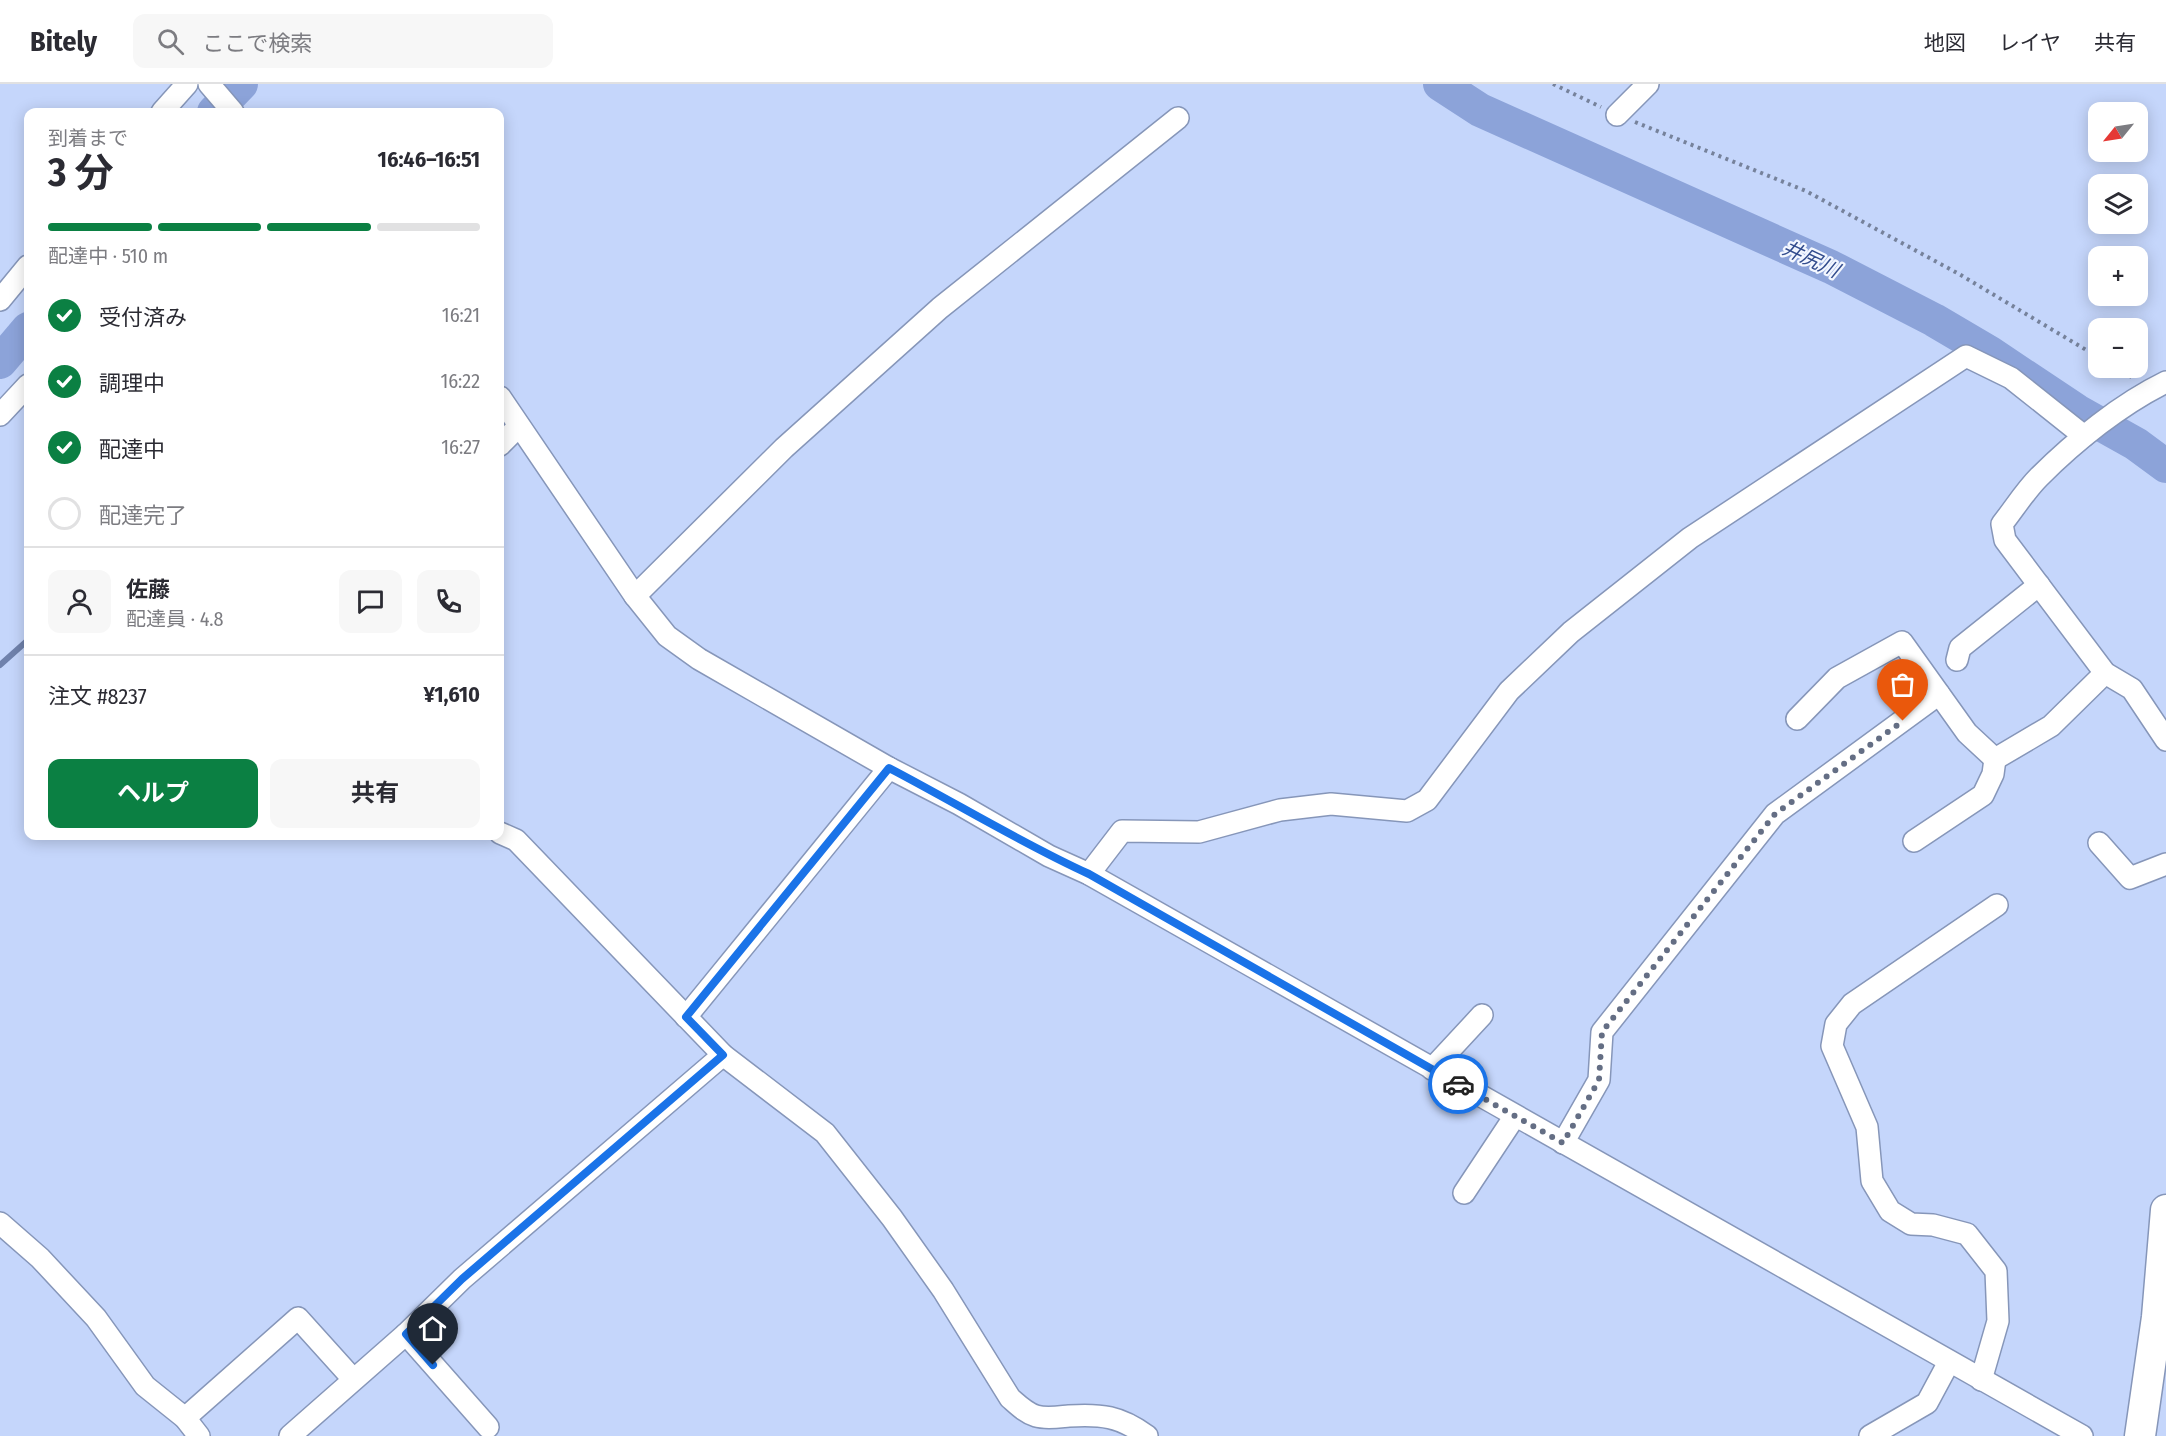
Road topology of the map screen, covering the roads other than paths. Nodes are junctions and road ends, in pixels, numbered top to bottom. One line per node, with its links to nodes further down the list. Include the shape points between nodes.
1 (187, 84): 4 (street)
2 (208, 84): 5 (street)
3 (1648, 84): 6 (street)
4 (166, 108)
5 (229, 108)
6 (1617, 115)
7 (1178, 118): 18 (street, via 940,308 784,448)
8 (24, 272): 9 (street)
9 (0, 300)
10 (2159, 385): 15 (street)
11 (24, 390): 13 (street)
12 (504, 403): 14 (street)
13 (0, 415)
14 (519, 426): 16 (street); 18 (street)
15 (2086, 434): 17 (street, via 2038,478 2002,524 2005,540); 30 (street, via 2011,378 1966,356 1690,538 1571,632 1509,691 1427,800 1407,811 1331,804 1281,810 1198,831 1122,831)
16 (504, 441)
17 (2039, 585): 19 (street, via 1960,648); 20 (street)
18 (636, 596): 25 (street, via 667,636 699,659)
19 (1957, 660)
20 (2105, 672): 23 (street, via 2132,689); 24 (street, via 2051,726)
21 (1939, 694): 22 (street, via 1902,642 1837,678); 24 (street, via 1967,733); 37 (street, via 1775,814 1602,1032 1599,1080)
22 (1797, 719)
23 (2166, 740)
24 (1995, 759): 27 (street, via 1983,795)
25 (889, 768): 30 (street); 33 (street)
26 (504, 834): 33 (street, via 516,840)
27 (1914, 841)
28 (2099, 843): 29 (street, via 2130,878)
29 (2166, 864)
30 (1089, 874): 35 (street)
31 (1997, 905): 44 (street, via 1852,1004 1836,1024 1832,1046 1868,1127 1872,1181 1890,1211 1911,1224 1967,1234 1996,1271 1998,1321)
32 (1482, 1015): 35 (street)
33 (686, 1017): 34 (street)
34 (723, 1055): 41 (street, via 462,1279); 49 (street, via 825,1133 943,1290 1010,1398 1038,1417 1117,1418)
35 (1432, 1069): 36 (street)
36 (1515, 1116): 37 (street); 38 (street)
37 (1563, 1143): 42 (street)
38 (1464, 1192)
39 (2166, 1210): 52 (main road, via 2157,1317)
40 (0, 1223): 45 (street, via 40,1258 96,1318 146,1386)
41 (406, 1334): 43 (street); 46 (street)
42 (1949, 1362): 44 (street); 50 (street, via 1927,1403)
43 (353, 1379): 45 (street, via 298,1318); 48 (street)
44 (1981, 1380): 51 (street)
45 (185, 1418): 47 (street)
46 (488, 1427)
47 (199, 1436)
48 (290, 1436)
49 (1147, 1436)
50 (1870, 1436)
51 (2081, 1436)
52 (2140, 1436)

